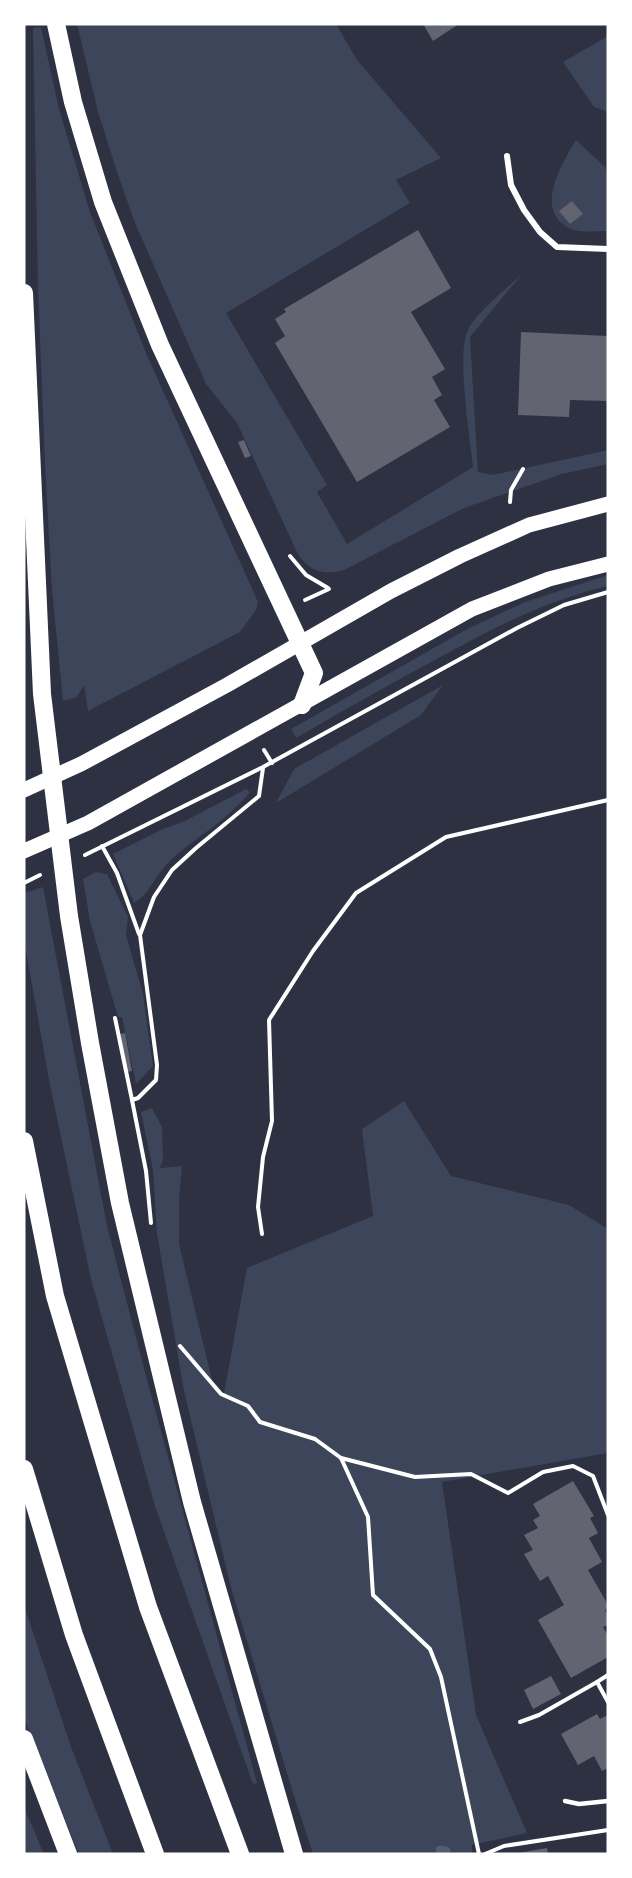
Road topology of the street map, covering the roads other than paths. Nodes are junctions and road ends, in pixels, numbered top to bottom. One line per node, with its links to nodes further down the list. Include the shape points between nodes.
1 (56, 24): 7 (highway, via 73,102 103,202 159,345)
2 (507, 156): 3 (street, via 511,185 540,232 557,247)
3 (608, 249)
4 (24, 293): 19 (highway, via 42,694 69,916 92,1054 120,1203 192,1502)
5 (608, 504): 7 (main road, via 529,525 391,591)
6 (608, 564): 8 (main road, via 549,579 472,609)
7 (300, 642): 8 (highway, via 314,673); 9 (main road, via 81,764)
8 (302, 705): 10 (main road, via 88,823)
9 (24, 790)
10 (24, 851)
11 (24, 1141): 18 (highway, via 55,1296 148,1607)
12 (24, 1469): 17 (highway, via 74,1635)
13 (24, 1739): 16 (highway)
14 (565, 1801): 15 (lane)
15 (608, 1801)
16 (68, 1854)
17 (155, 1854)
18 (240, 1854)
19 (294, 1854)

